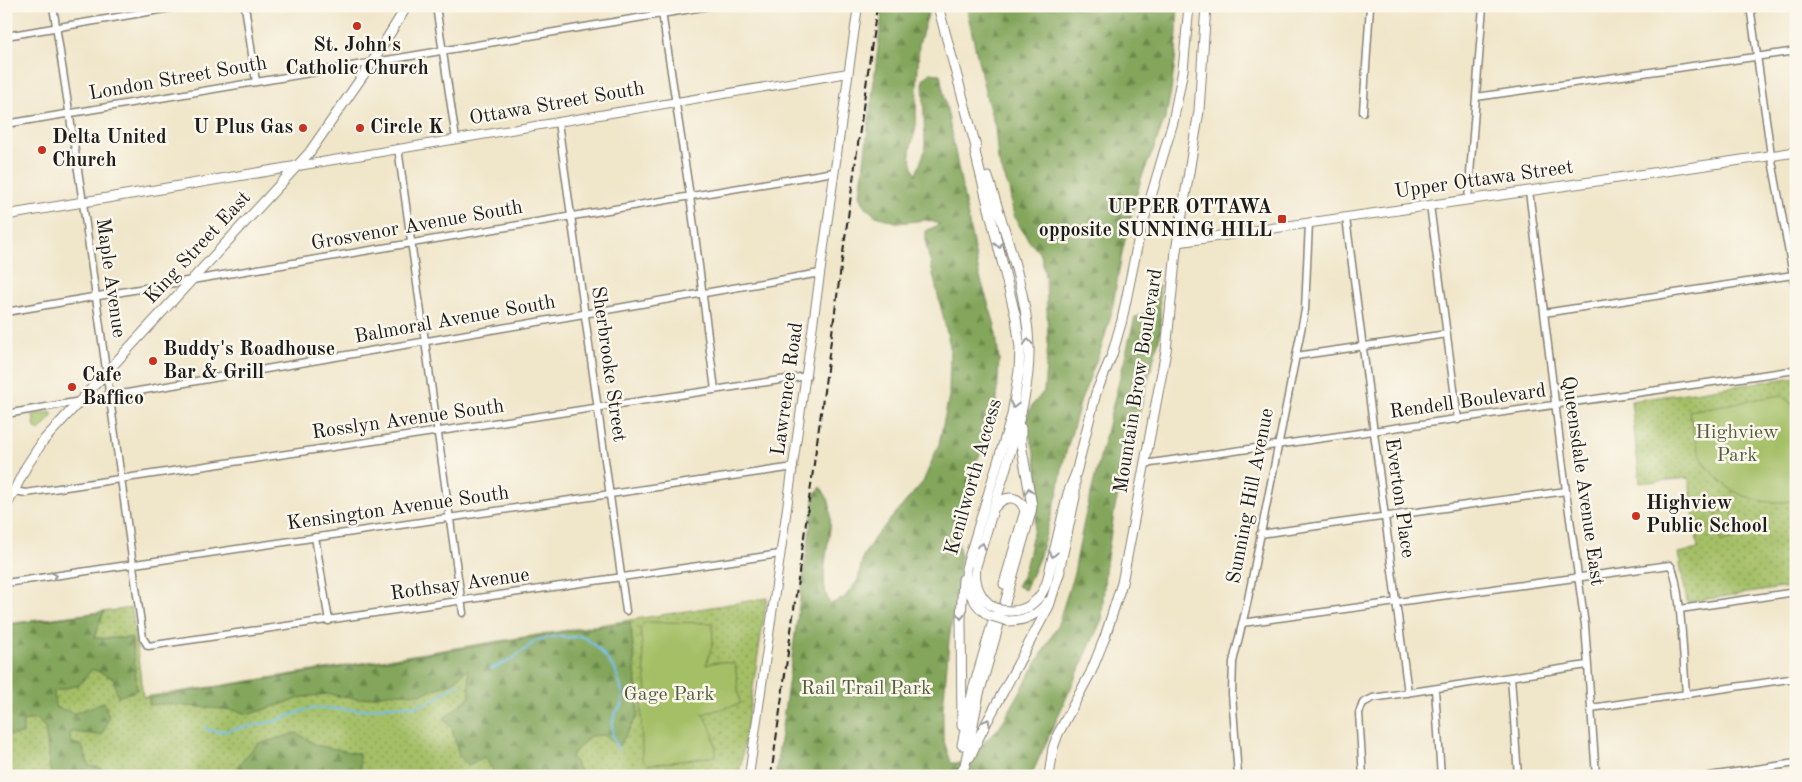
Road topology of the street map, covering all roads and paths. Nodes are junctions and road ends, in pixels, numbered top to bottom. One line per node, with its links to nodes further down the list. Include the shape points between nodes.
1 (53, 6): 16 (street, Maple Avenue)
2 (184, 6): 16 (street)
3 (245, 6): 23 (street)
4 (407, 6): 21 (main road, King Street East)
5 (436, 6): 19 (street)
6 (661, 6): 15 (street)
7 (709, 6): 15 (street, London Street South)
8 (858, 6): 22 (street, Lawrence Road)
9 (938, 6): 31 (main road, Kenilworth Access)
10 (1189, 6): 77 (main road, via 1183,70 1173,122 1139,237 1122,320 1096,393)
11 (1206, 6): 46 (main road, Mountain Brow Boulevard, via 1199,111)
12 (1370, 6): 26 (street)
13 (1483, 6): 24 (street)
14 (1750, 6): 20 (street)
15 (662, 14): 19 (street, London Street South); 25 (street)
16 (56, 27): 17 (street); 27 (street, Maple Avenue)
17 (6, 36)
18 (1796, 51): 20 (street)
19 (443, 52): 21 (street, London Street South); 30 (street)
20 (1757, 57): 24 (street); 34 (street)
21 (371, 64): 23 (street, London Street South); 35 (main road, King Street East)
22 (848, 73): 25 (street, Ottawa Street South); 36 (street, Lawrence Road)
23 (256, 82): 27 (street, London Street South)
24 (1476, 96): 39 (street)
25 (676, 102): 28 (street, Ottawa Street South); 38 (street)
26 (1363, 112)
27 (70, 113): 29 (street, London Street South); 40 (street, Maple Avenue)
28 (558, 122): 30 (street, Ottawa Street South); 43 (street, Sherbrooke Street)
29 (6, 124)
30 (456, 139): 32 (street, Ottawa Street South)
31 (976, 147): 69 (main road, Kenilworth Access, one-way to 31, via 1029,345 1024,305 1005,232); 90 (main road, Kenilworth Access, one-way to 90, via 1016,318 1020,371 1012,415)
32 (398, 148): 35 (street, Ottawa Street South); 47 (street)
33 (1796, 152): 34 (main road, Upper Ottawa Street)
34 (1771, 155): 37 (main road, Upper Ottawa Street); 49 (street)
35 (298, 166): 40 (main road, Ottawa Street South); 50 (main road, King Street East)
36 (834, 172): 38 (street, Grosvenor Avenue South); 48 (street, Lawrence Road)
37 (1528, 191): 39 (main road, Upper Ottawa Street); 55 (street, Queensdale Avenue East)
38 (690, 196): 43 (street, Grosvenor Avenue South); 52 (street)
39 (1468, 200): 41 (main road, Upper Ottawa Street)
40 (83, 203): 42 (main road, Ottawa Street South); 53 (street, Maple Avenue)
41 (1430, 205): 44 (main road, Upper Ottawa Street); 57 (street)
42 (6, 215)
43 (572, 216): 47 (street, Grosvenor Avenue South); 56 (street, Sherbrooke Street)
44 (1346, 218): 45 (main road, Upper Ottawa Street); 59 (street, Everton Place)
45 (1309, 223): 46 (main road, Upper Ottawa Street); 60 (street, Sunning Hill Avenue, via 1305,310)
46 (1178, 242): 75 (main road, Mountain Brow Boulevard, via 1166,350)
47 (411, 244): 50 (street, Grosvenor Avenue South); 58 (street)
48 (820, 273): 52 (street, Balmoral Avenue South); 63 (street, Lawrence Road)
49 (1793, 275): 51 (street); 55 (street)
50 (193, 280): 53 (street, Grosvenor Avenue South); 62 (main road, King Street East)
51 (1796, 291)
52 (703, 294): 56 (street, Balmoral Avenue South); 64 (street)
53 (96, 298): 54 (street, Grosvenor Avenue South); 62 (street, Maple Avenue)
54 (6, 312)
55 (1544, 312): 67 (street, Queensdale Avenue East)
56 (585, 314): 58 (street, Balmoral Avenue South); 68 (street, Sherbrooke Street)
57 (1447, 334): 59 (street); 71 (street)
58 (424, 342): 65 (street, Balmoral Avenue South); 73 (street)
59 (1364, 347): 60 (street); 72 (street, Everton Place)
60 (1296, 356): 74 (street, Sunning Hill Avenue)
61 (1796, 370): 67 (street, Rendell Boulevard)
62 (106, 372): 65 (street, Maple Avenue); 66 (main road, King Street East)
63 (807, 376): 64 (street, Rosslyn Avenue South); 76 (street, Lawrence Road)
64 (715, 390): 68 (street, Rosslyn Avenue South)
65 (109, 396): 66 (street, Balmoral Avenue South); 78 (street, Maple Avenue)
66 (78, 402): 70 (street, Balmoral Avenue South); 79 (main road, King Street East, via 35,451)
67 (1556, 406): 71 (street, Rendell Boulevard); 80 (street, Queensdale Avenue East)
68 (598, 408): 73 (street, Rosslyn Avenue South); 81 (street, Sherbrooke Street)
69 (1023, 410): 83 (main road, Kenilworth Access); 115 (main road, one-way to 69, via 983,677 1032,506 1020,437)
70 (6, 414)
71 (1458, 420): 72 (street, Rendell Boulevard)
72 (1374, 431): 74 (street, Rendell Boulevard); 85 (street, Everton Place)
73 (438, 432): 78 (street, Rosslyn Avenue South); 84 (street)
74 (1277, 445): 75 (street, Rendell Boulevard); 86 (street, Sunning Hill Avenue)
75 (1144, 464): 118 (main road, Mountain Brow Boulevard, via 1122,583 1105,637 1054,748)
76 (794, 467): 81 (street, Kensington Avenue South); 88 (street, Lawrence Road)
77 (1076, 473): 91 (main road, via 1075,497); 102 (main road, one-way to 102, via 1043,592 1027,608)
78 (121, 479): 79 (street, Rosslyn Avenue South, via 26,493); 89 (street, Maple Avenue)
79 (14, 490): 82 (main road, King Street East)
80 (1566, 491): 85 (street); 92 (street, Queensdale Avenue East)
81 (610, 494): 84 (street, Kensington Avenue South); 93 (street, Sherbrooke Street)
82 (6, 507)
83 (993, 509): 99 (main road, Kenilworth Access, one-way to 83, via 978,589 975,573); 113 (main road, via 1002,500 1012,497 1020,500 1025,511 979,670)
84 (451, 517): 87 (street, Kensington Avenue South); 96 (street)
85 (1386, 517): 86 (street); 97 (street, Everton Place)
86 (1260, 534): 104 (street, Sunning Hill Avenue)
87 (315, 537): 89 (street, Kensington Avenue South); 103 (street)
88 (780, 554): 93 (street, Rothsay Avenue); 117 (street, Lawrence Road)
89 (133, 564): 94 (street, Kensington Avenue South, one-way to 89); 105 (street, Maple Avenue)
90 (966, 568): 99 (main road, Kenilworth Access, via 969,592 975,603); 113 (main road, one-way to 113, via 961,603)
91 (1060, 572): 102 (main road, via 1043,608 1024,618); 115 (main road, one-way to 91, via 1049,606)
92 (1579, 577): 97 (street); 98 (street, via 1669,565 1674,571); 106 (street, Queensdale Avenue East)
93 (622, 578): 96 (street, Rothsay Avenue); 100 (street, Sherbrooke Street)
94 (6, 583)
95 (1796, 592): 98 (street)
96 (461, 601): 101 (street); 103 (street, Rothsay Avenue)
97 (1397, 602): 104 (street); 110 (street, Everton Place)
98 (1680, 609): 111 (street)
99 (990, 610): 102 (main road, bridge)
100 (626, 611)
101 (463, 613)
102 (1008, 616)
103 (329, 621): 105 (street, Rothsay Avenue, via 152,646)
104 (1242, 623): 119 (street, Sunning Hill Avenue, via 1233,662 1232,694)
105 (145, 644)
106 (1587, 665): 107 (street); 112 (street, Queensdale Avenue East)
107 (1511, 677): 109 (street); 122 (street)
108 (1796, 678): 111 (street)
109 (1435, 689): 110 (street); 121 (street)
110 (1408, 693): 120 (street, via 1363,702 1359,713)
111 (1686, 694): 112 (street)
112 (1591, 708): 123 (street, Queensdale Avenue East)
113 (962, 745): 116 (main road)
114 (1796, 763): 124 (street)
115 (964, 765): 116 (main road)
116 (960, 775)
117 (749, 776)
118 (1049, 776)
119 (1238, 776)
120 (1363, 776)
121 (1441, 776)
122 (1518, 776)
123 (1596, 776)
124 (1709, 776)

